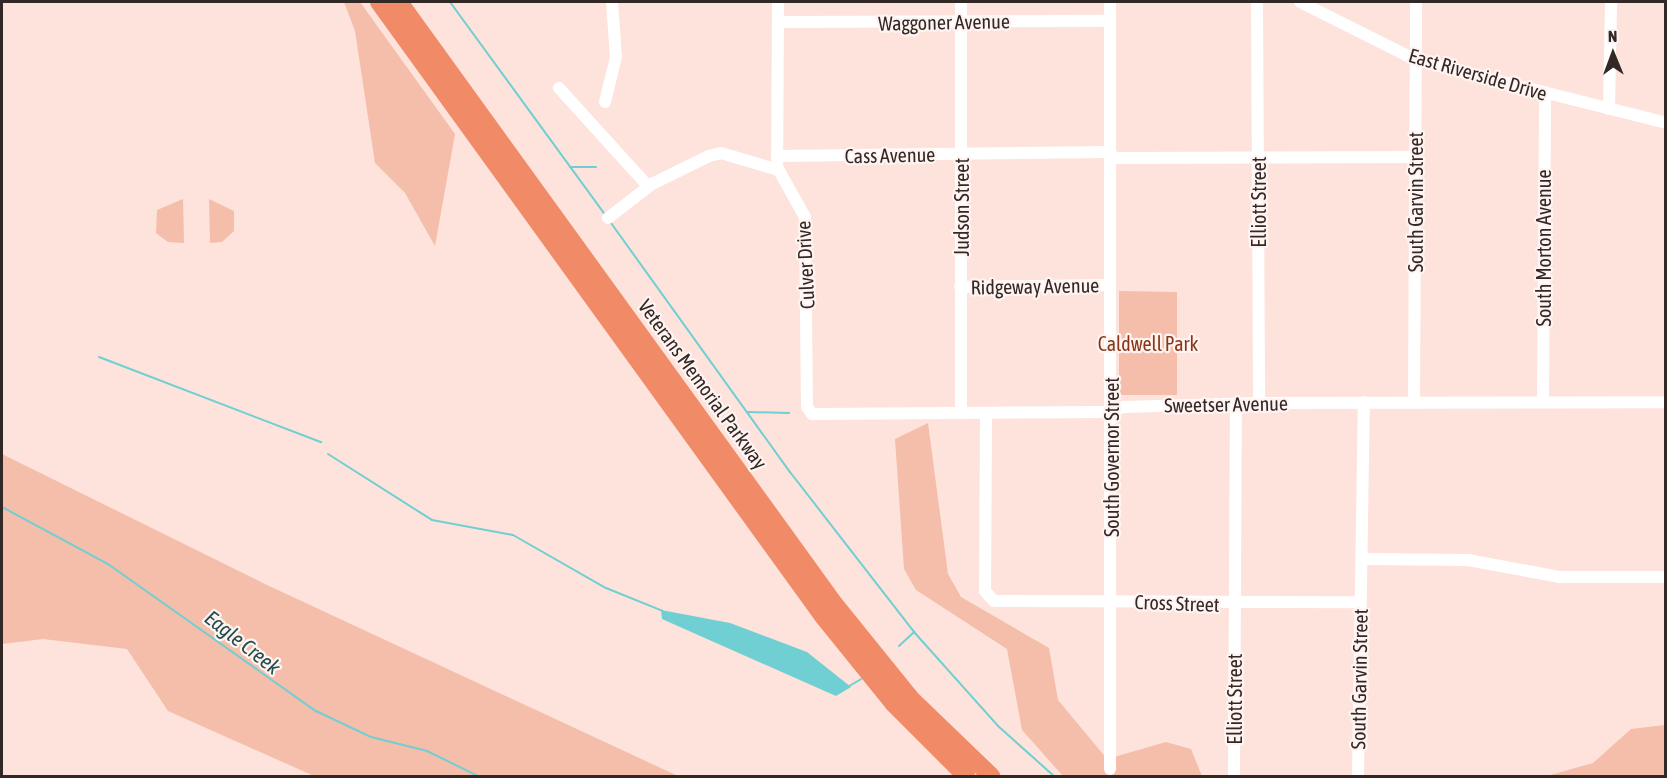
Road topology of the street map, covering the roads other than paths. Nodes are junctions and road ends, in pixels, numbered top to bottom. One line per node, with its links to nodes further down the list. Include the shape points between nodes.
1 (379, 2): 46 (highway, Veterans Memorial Parkway, via 830,625 894,704)
2 (399, 2): 47 (highway, Veterans Memorial Parkway, via 859,637 912,700)
3 (612, 2): 17 (street, via 616,57)
4 (778, 2): 12 (street, Culver Drive)
5 (961, 2): 13 (street, Judson Street)
6 (1110, 2): 11 (street, South Governor Street)
7 (1257, 2): 24 (street, Elliott Street)
8 (1300, 2): 14 (street, East Riverside Drive)
9 (1416, 2): 14 (street, South Garvin Street)
10 (1611, 2): 18 (street)
11 (1110, 21): 13 (street, Waggoner Avenue); 21 (street, South Governor Street)
12 (778, 22): 13 (street, Waggoner Avenue); 22 (street, Culver Drive)
13 (962, 22): 20 (street, Judson Street)
14 (1416, 60): 16 (street, East Riverside Drive); 23 (street, South Garvin Street)
15 (559, 88): 26 (street)
16 (1545, 94): 18 (street, East Riverside Drive); 32 (street, South Morton Avenue)
17 (605, 102)
18 (1609, 110): 19 (street, East Riverside Drive)
19 (1665, 123)
20 (961, 153): 21 (street, Cass Avenue); 22 (street, Cass Avenue); 29 (street, Judson Street)
21 (1111, 155): 24 (street, Cass Avenue); 28 (street, South Governor Street)
22 (777, 156): 25 (street, Culver Drive)
23 (1415, 157): 24 (street, Cass Avenue); 35 (street, South Garvin Street)
24 (1257, 158): 34 (street, Elliott Street)
25 (777, 170): 26 (street, via 721,153); 30 (street, Culver Drive, via 806,224)
26 (648, 186): 27 (street)
27 (608, 218)
28 (1110, 285): 29 (street, Ridgeway Avenue); 37 (street, South Governor Street)
29 (960, 287): 38 (street, Judson Street)
30 (807, 393): 38 (street, Sweetser Avenue, via 808,411 818,415)
31 (1364, 402): 34 (street, Sweetser Avenue); 35 (street, Sweetser Avenue); 40 (street, South Garvin Street)
32 (1543, 402): 33 (street, Sweetser Avenue); 35 (street, Sweetser Avenue)
33 (1665, 402)
34 (1259, 403): 36 (street, Sweetser Avenue)
35 (1414, 403)
36 (1236, 405): 37 (street, Sweetser Avenue, via 1123,407); 44 (street, Elliott Street)
37 (1111, 412): 39 (street, Sweetser Avenue); 42 (street, South Governor Street)
38 (961, 413): 39 (street, Sweetser Avenue)
39 (986, 413): 42 (street, Cross Street, via 985,591 996,601)
40 (1364, 559): 41 (street, via 1468,560 1560,577); 43 (street, South Garvin Street)
41 (1665, 577)
42 (1109, 600): 44 (street, Cross Street); 45 (street, South Governor Street)
43 (1359, 602): 44 (street, Cross Street); 49 (street, South Garvin Street)
44 (1234, 604): 48 (street, Elliott Street)
45 (1110, 769)
46 (966, 777)
47 (991, 777)
48 (1234, 777)
49 (1358, 777)

